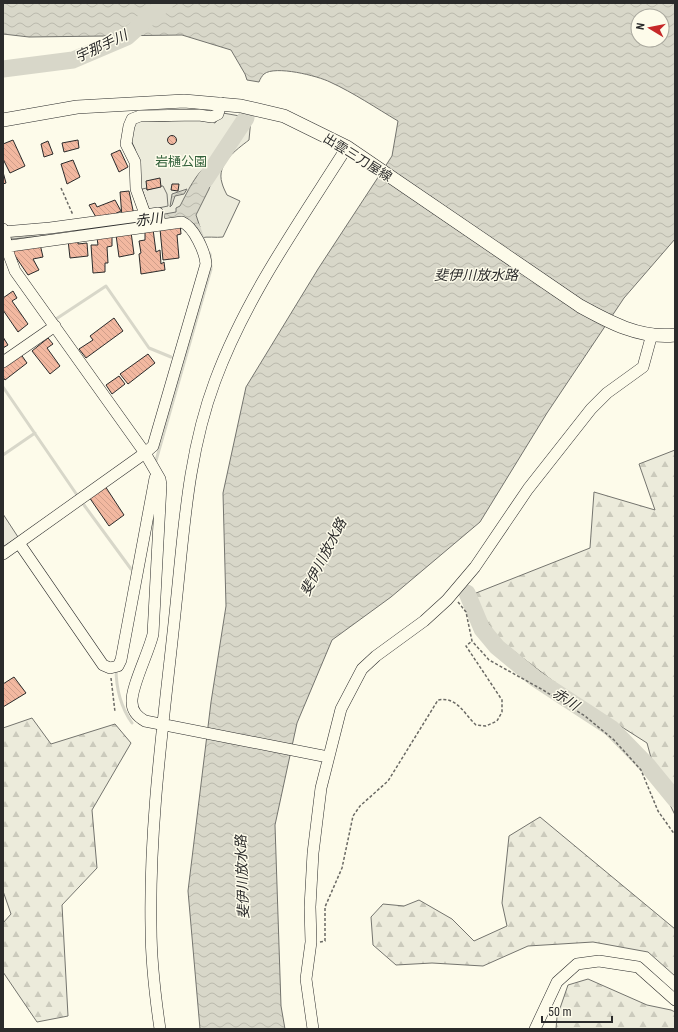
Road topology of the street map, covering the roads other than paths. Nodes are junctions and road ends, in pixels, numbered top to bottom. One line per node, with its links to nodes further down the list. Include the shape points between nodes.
1 (221, 103): 2 (main road, 出雲三刀屋線, via 184,101 77,107); 3 (main road, 出雲三刀屋線, via 284,116); 4 (street, via 218,114 212,117 140,116 132,119 126,144 135,162 136,189)
2 (3, 120)
3 (347, 147): 9 (main road, 出雲三刀屋線, via 580,306 612,323 633,331); 16 (street, via 259,287 215,379 205,409 197,437 183,520)
4 (146, 215): 5 (street, via 158,213); 6 (street)
5 (159, 220): 6 (street); 12 (street, via 183,222 200,233 206,264 155,442)
6 (107, 226): 7 (street); 7 (street, via 77,225)
7 (4, 238): 8 (street, via 15,271)
8 (55, 326): 11 (street); 12 (street)
9 (652, 334): 10 (main road, 出雲三刀屋線); 17 (street, via 643,367 607,393 592,409 528,489 475,567 452,594 424,621 362,669 341,709)
10 (675, 335)
11 (3, 362)
12 (145, 453): 13 (street); 14 (street)
13 (155, 469): 14 (street, via 121,660 114,667 103,665); 16 (street, via 161,485 153,634 132,708 145,721)
14 (19, 543): 15 (street)
15 (3, 554)
16 (162, 724): 17 (street); 19 (street, via 155,803 151,927 154,986)
17 (328, 757): 20 (street, via 321,788 313,853 311,942 306,979)
18 (675, 1000): 21 (street, via 638,967 599,960 577,964 557,982)
19 (160, 1029)
20 (313, 1029)
21 (535, 1029)

